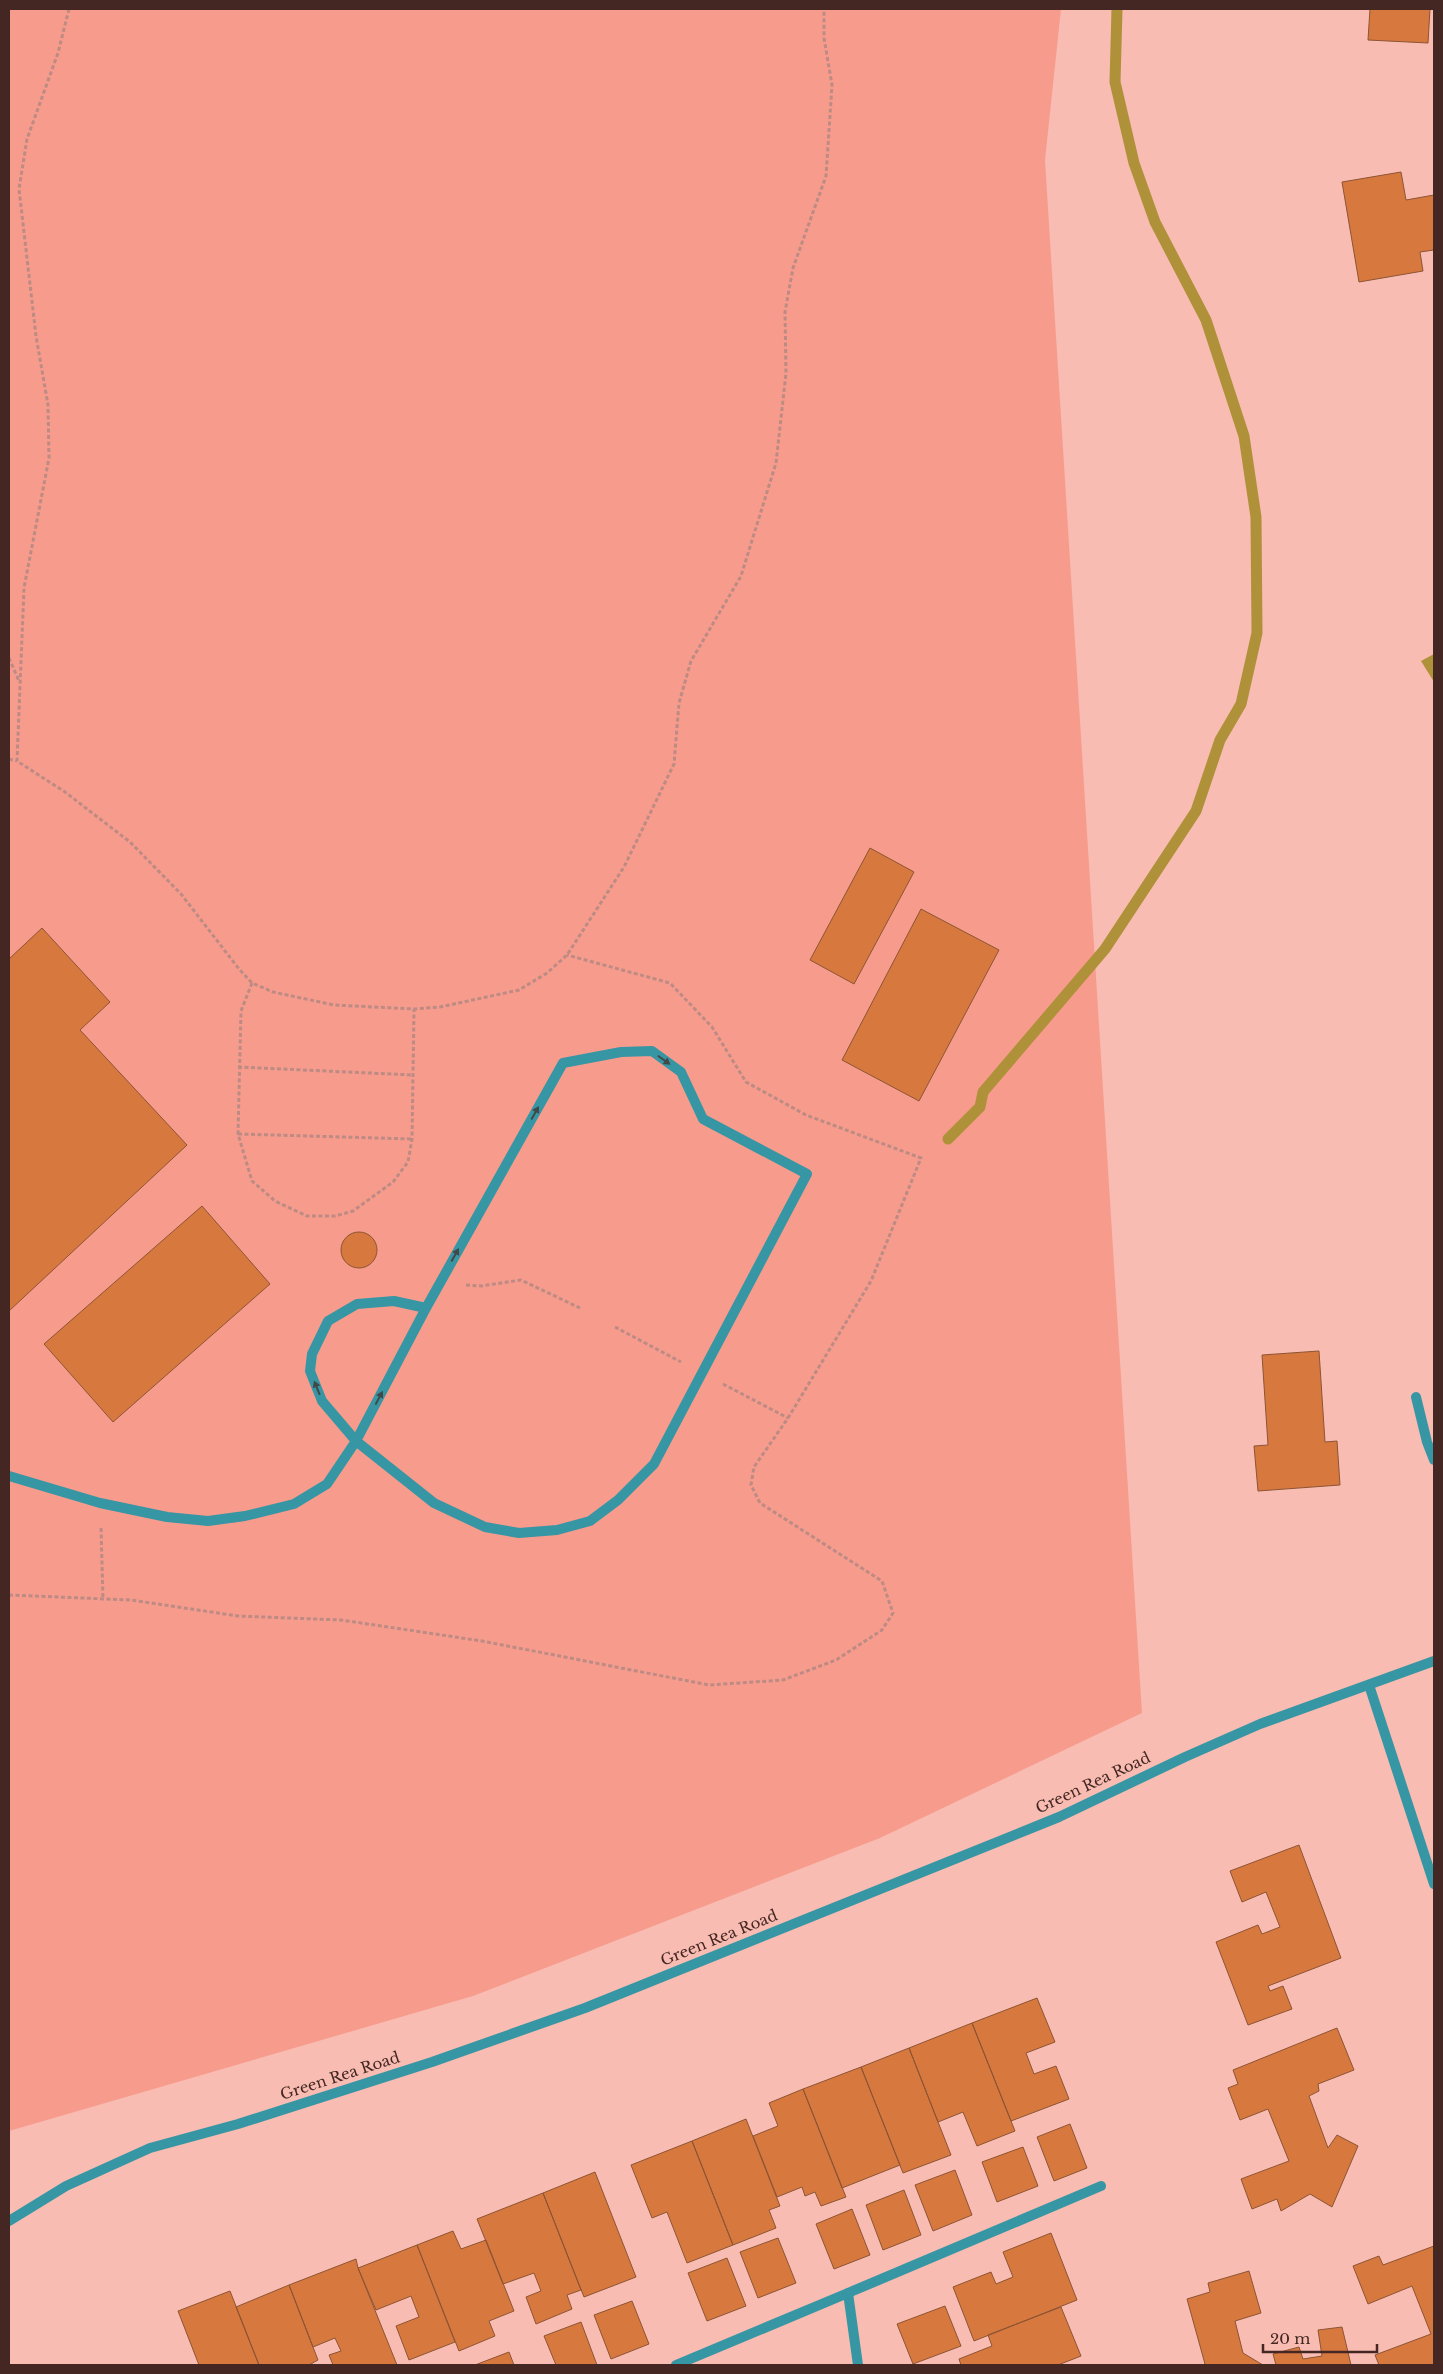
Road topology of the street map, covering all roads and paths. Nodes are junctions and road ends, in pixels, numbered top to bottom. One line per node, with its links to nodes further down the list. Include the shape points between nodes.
1 (69, 9): 4 (path, via 58,53 27,139 19,189 36,336 48,405 50,458 24,588)
2 (824, 9): 7 (path, via 824,38 832,85 826,176 793,268 785,312 786,372 776,463 741,576 691,661 679,703 674,764 624,867)
3 (9, 658): 4 (path)
4 (20, 684): 6 (path)
5 (9, 759): 6 (path)
6 (17, 761): 8 (path, via 65,792 130,842 181,894)
7 (567, 955): 9 (path, via 547,973 519,990 440,1007); 21 (path, via 670,983 712,1027 746,1082 806,1115 921,1158 871,1281)
8 (252, 983): 9 (path, via 273,992 334,1005); 10 (path, via 241,1011)
9 (414, 1009): 11 (path)
10 (238, 1067): 11 (path); 12 (path)
11 (413, 1075): 13 (path)
12 (238, 1134): 13 (path); 13 (path, via 252,1181 275,1201 307,1216 336,1216 370,1201 393,1182 408,1162)
13 (412, 1139)
14 (463, 1285): 16 (path, via 482,1286 521,1280)
15 (426, 1308): 22 (street, one-way to 15); 22 (street, one-way to 15, via 322,1401 310,1371 312,1354 328,1321 357,1304 394,1301); 22 (street, one-way to 22, via 563,1063 621,1052 652,1052 681,1072 703,1119 807,1174 654,1464 618,1500 590,1521 557,1530 519,1533 485,1527 434,1503)
16 (580, 1308)
17 (615, 1327): 18 (path)
18 (684, 1363)
19 (720, 1382): 21 (path)
20 (1416, 1397): 23 (street)
21 (788, 1418): 27 (path, via 754,1467 751,1484 760,1503 882,1581 893,1614 882,1630 836,1660 783,1680 708,1685 492,1643 341,1620 238,1616 131,1600)
22 (356, 1441): 25 (street, via 327,1484 294,1504 245,1516 208,1521 167,1518)
23 (1434, 1460)
24 (9, 1476): 25 (street)
25 (100, 1503): 27 (path)
26 (9, 1595): 27 (path)
27 (103, 1600)
28 (1434, 1661): 29 (street, Green Rea Road)
29 (1368, 1685): 30 (street); 32 (street, Green Rea Road, via 1260,1724 1059,1817 585,2008 414,2068 238,2124 150,2148 66,2186)
30 (1434, 1884)
31 (1101, 2186): 33 (street)
32 (9, 2221)
33 (848, 2293): 34 (street); 35 (street)
34 (676, 2365)
35 (858, 2365)

